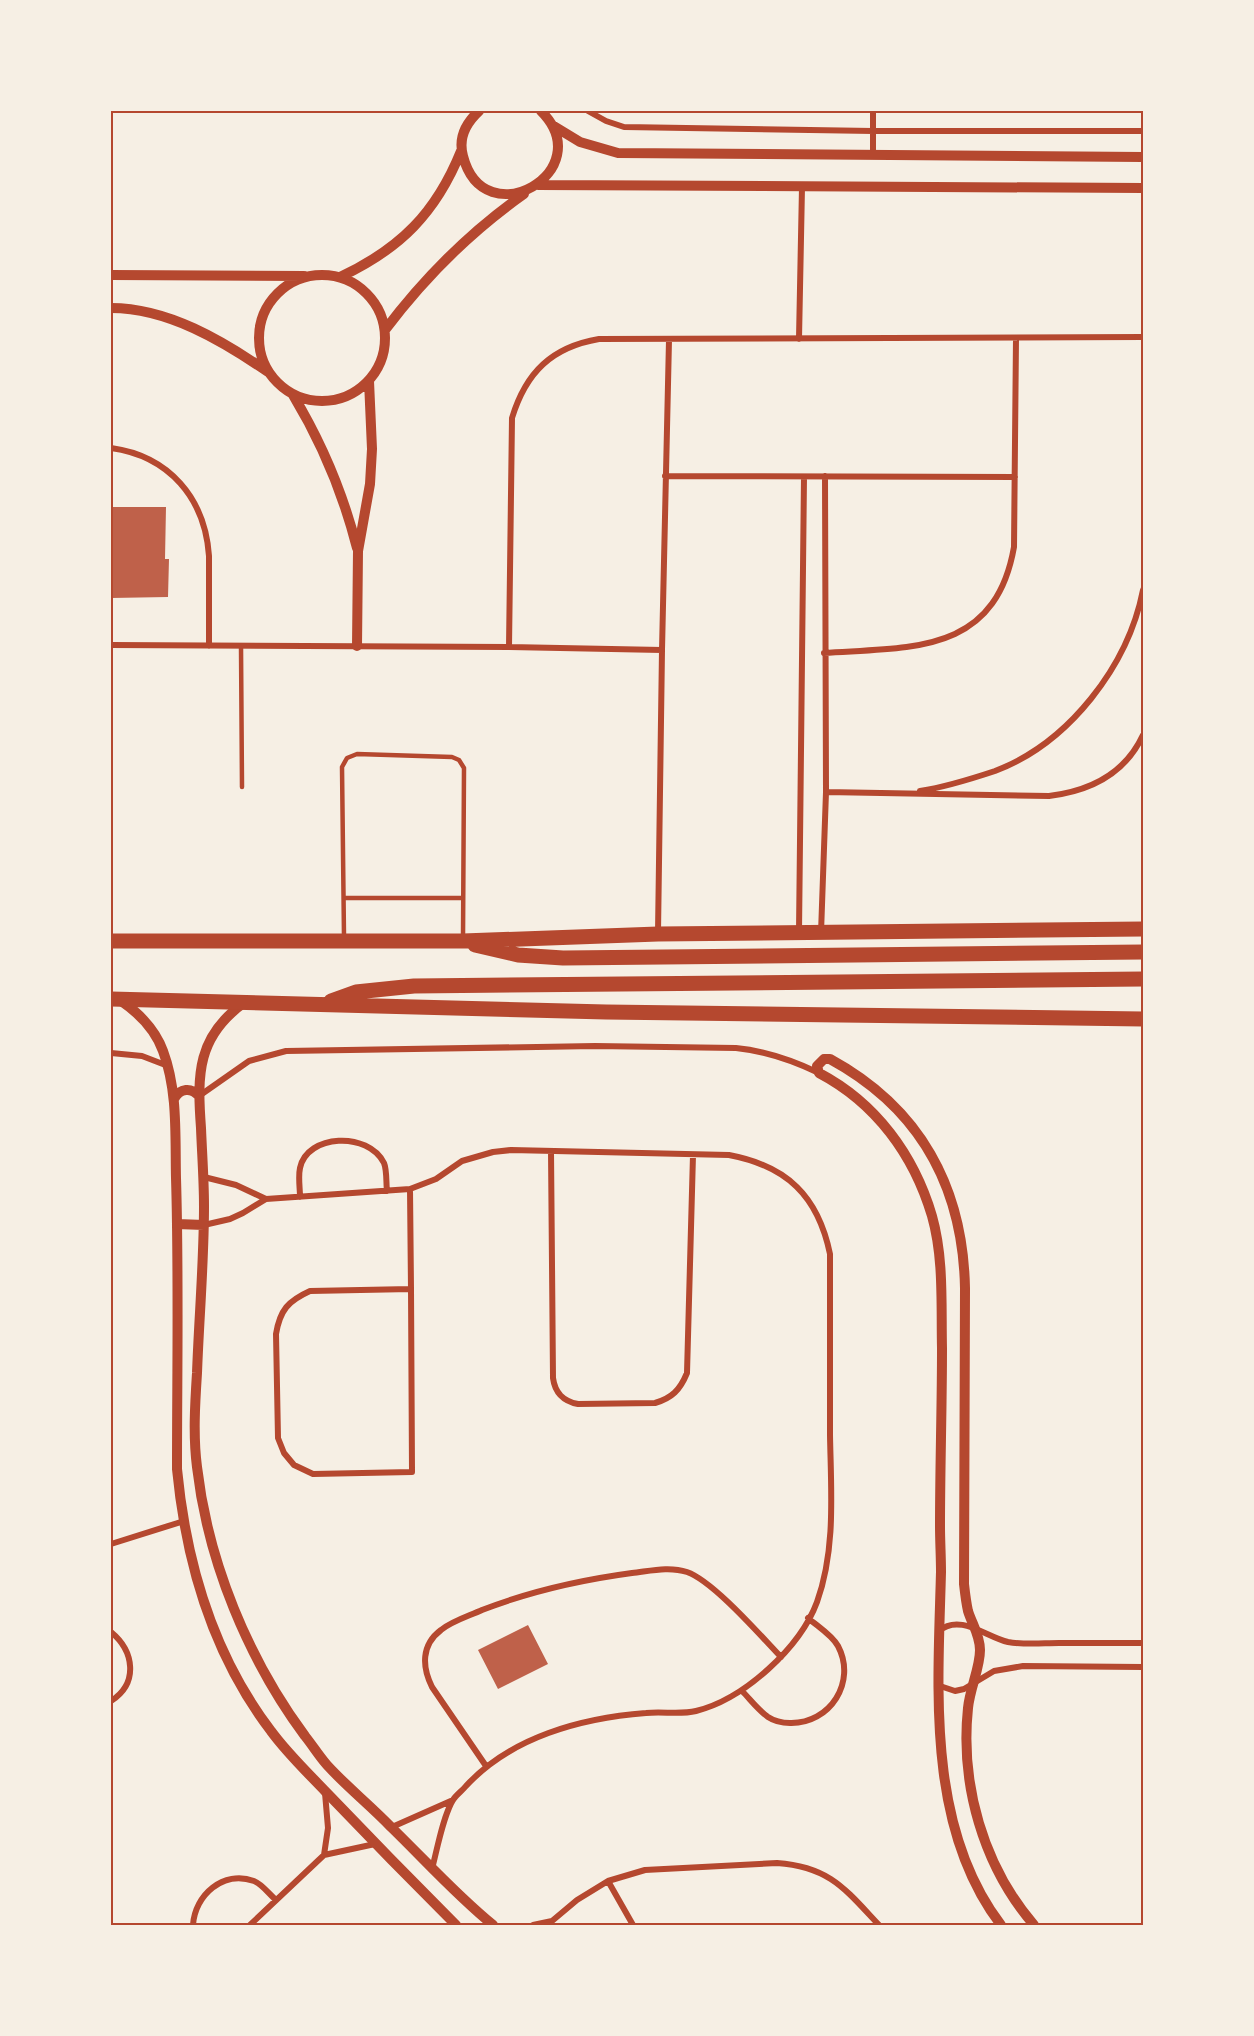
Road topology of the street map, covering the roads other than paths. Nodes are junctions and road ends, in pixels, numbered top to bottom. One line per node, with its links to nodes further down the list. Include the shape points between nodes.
1 (479, 111): 5 (street)
2 (541, 111): 6 (street)
3 (588, 111): 7 (street, via 624,127)
4 (873, 111): 7 (street)
5 (470, 115): 9 (street)
6 (552, 125): 10 (street, via 580,142 618,153); 12 (street, via 557,141 556,158 550,173)
7 (873, 131): 8 (street); 10 (street)
8 (1143, 131)
9 (461, 150): 15 (street, via 466,168 477,182 509,195); 18 (street, via 439,197 411,230 385,253)
10 (873, 155): 11 (street)
11 (1143, 157)
12 (538, 185): 13 (street); 15 (street)
13 (802, 187): 14 (street); 23 (street)
14 (1143, 188)
15 (527, 191): 20 (street, via 460,244)
16 (111, 275): 17 (street)
17 (310, 276): 18 (street); 25 (street, via 287,285 269,302 260,325 260,350)
18 (340, 277): 20 (street, via 361,288 377,307)
19 (111, 308): 25 (street, via 146,313 198,330)
20 (385, 330): 26 (street, via 380,365)
21 (1016, 338): 22 (street); 23 (street); 32 (street)
22 (1143, 338)
23 (800, 339): 24 (street)
24 (669, 340): 29 (street); 39 (street, via 582,342 550,358 525,384 512,418)
25 (268, 372): 27 (street)
26 (369, 381): 27 (street, via 347,396 320,402); 33 (street, via 370,472)
27 (293, 395): 33 (street, via 330,465)
28 (111, 448): 36 (street, via 140,455 165,469 185,489 200,514 209,556)
29 (665, 476): 31 (street); 40 (street)
30 (825, 476): 31 (street); 32 (street); 41 (street)
31 (804, 477): 49 (street)
32 (1015, 477): 41 (street, via 1011,564 997,597 973,623 950,637 925,645)
33 (357, 551): 38 (street)
34 (1143, 590): 45 (street, via 1136,617 1116,661 1089,700 1056,733 996,770)
35 (111, 645): 36 (street)
36 (209, 646): 37 (street)
37 (241, 646): 38 (street); 43 (lane)
38 (357, 646): 39 (street)
39 (509, 647): 40 (street)
40 (662, 650): 51 (street)
41 (824, 653): 44 (street)
42 (1143, 735): 45 (street, via 1114,772 1067,794)
43 (242, 787)
44 (826, 792): 45 (street); 50 (street)
45 (905, 794)
46 (344, 898): 47 (lane); 47 (lane, via 342,767 347,758 357,754 452,757 462,764); 52 (lane)
47 (463, 898): 54 (lane)
48 (1143, 929): 50 (main road)
49 (798, 933): 50 (main road); 51 (main road)
50 (821, 933)
51 (658, 934): 54 (main road)
52 (344, 940): 53 (main road); 54 (main road)
53 (111, 941)
54 (463, 941): 55 (main road, via 509,953 563,958)
55 (1143, 952)
56 (1143, 979): 59 (main road, via 414,986 356,992)
57 (114, 999): 58 (main road); 62 (street, via 132,1008 155,1034)
58 (245, 1002): 59 (main road); 64 (street, via 224,1019 209,1041 201,1066)
59 (319, 1004): 60 (main road)
60 (1143, 1019)
61 (111, 1053): 62 (street, via 142,1056)
62 (168, 1066): 65 (street)
63 (819, 1074): 64 (street, via 777,1055 736,1047 286,1051 249,1061); 81 (street, via 818,1063 830,1059 882,1094 906,1119 932,1158 955,1211 965,1266 964,1584); 83 (street, via 846,1089 895,1137 908,1156 933,1217 939,1249 943,1424)
64 (199, 1096): 65 (street, via 185,1090); 68 (street)
65 (174, 1099): 73 (street)
66 (551, 1151): 67 (street); 67 (street, via 553,1378 558,1393 578,1404 655,1403 666,1400 683,1384 687,1373); 69 (street, via 484,1154 462,1161 436,1179)
67 (693, 1155): 80 (street, via 729,1155 771,1167 805,1194 825,1232 830,1254 831,1526 827,1565 817,1603)
68 (204, 1177): 72 (street, via 236,1185); 74 (street)
69 (410, 1189): 70 (street); 75 (street)
70 (387, 1191): 71 (street); 71 (street, via 384,1164 375,1152 363,1144 334,1140 308,1155 300,1167)
71 (300, 1197): 72 (street)
72 (266, 1199): 74 (street, via 243,1214)
73 (177, 1224): 74 (street); 77 (street)
74 (204, 1225): 76 (street)
75 (411, 1289): 75 (street, via 412,1472 313,1474 294,1465 278,1438 277,1422 276,1334 286,1307 310,1291)
76 (196, 1466): 77 (street); 94 (street, via 222,1575 261,1664 326,1764)
77 (177, 1469): 78 (street)
78 (184, 1521): 79 (street); 92 (street, via 199,1587 238,1681 271,1731)
79 (111, 1544)
80 (808, 1618): 85 (street); 89 (street, via 837,1643 843,1657 843,1687 831,1706 813,1719 783,1723 769,1718)
81 (976, 1630): 83 (street, via 956,1624); 84 (street, via 1022,1643); 87 (street, via 980,1658)
82 (111, 1632): 90 (street, via 121,1640 131,1665 123,1690)
83 (938, 1633): 88 (street)
84 (1143, 1643)
85 (781, 1657): 89 (street); 91 (street, via 714,1589 686,1572 670,1569 602,1577 514,1598 440,1630 429,1644 424,1661 432,1686)
86 (1143, 1667): 87 (street, via 1023,1666 994,1671)
87 (972, 1684): 88 (street, via 955,1691); 110 (street, via 967,1744 974,1808 1004,1883)
88 (940, 1686): 109 (street, via 947,1800 964,1862)
89 (742, 1691): 91 (street, via 694,1711 602,1718 557,1729)
90 (111, 1701)
91 (486, 1766): 93 (street)
92 (324, 1790): 95 (street); 96 (street, via 328,1828)
93 (453, 1800): 94 (street); 97 (street)
94 (392, 1827): 97 (street)
95 (375, 1844): 96 (street); 101 (street)
96 (324, 1855): 99 (street)
97 (432, 1869): 100 (street)
98 (608, 1881): 102 (street, via 577,1900); 107 (street); 108 (street, via 645,1870 798,1864 835,1881)
99 (276, 1900): 103 (street, via 257,1882 230,1880 218,1884 199,1902); 104 (street)
100 (469, 1906): 101 (street); 105 (street)
101 (455, 1923)
102 (551, 1923): 106 (street)
103 (194, 1925)
104 (250, 1925)
105 (493, 1925)
106 (534, 1925)
107 (633, 1925)
108 (879, 1925)
109 (1001, 1925)
110 (1034, 1925)

